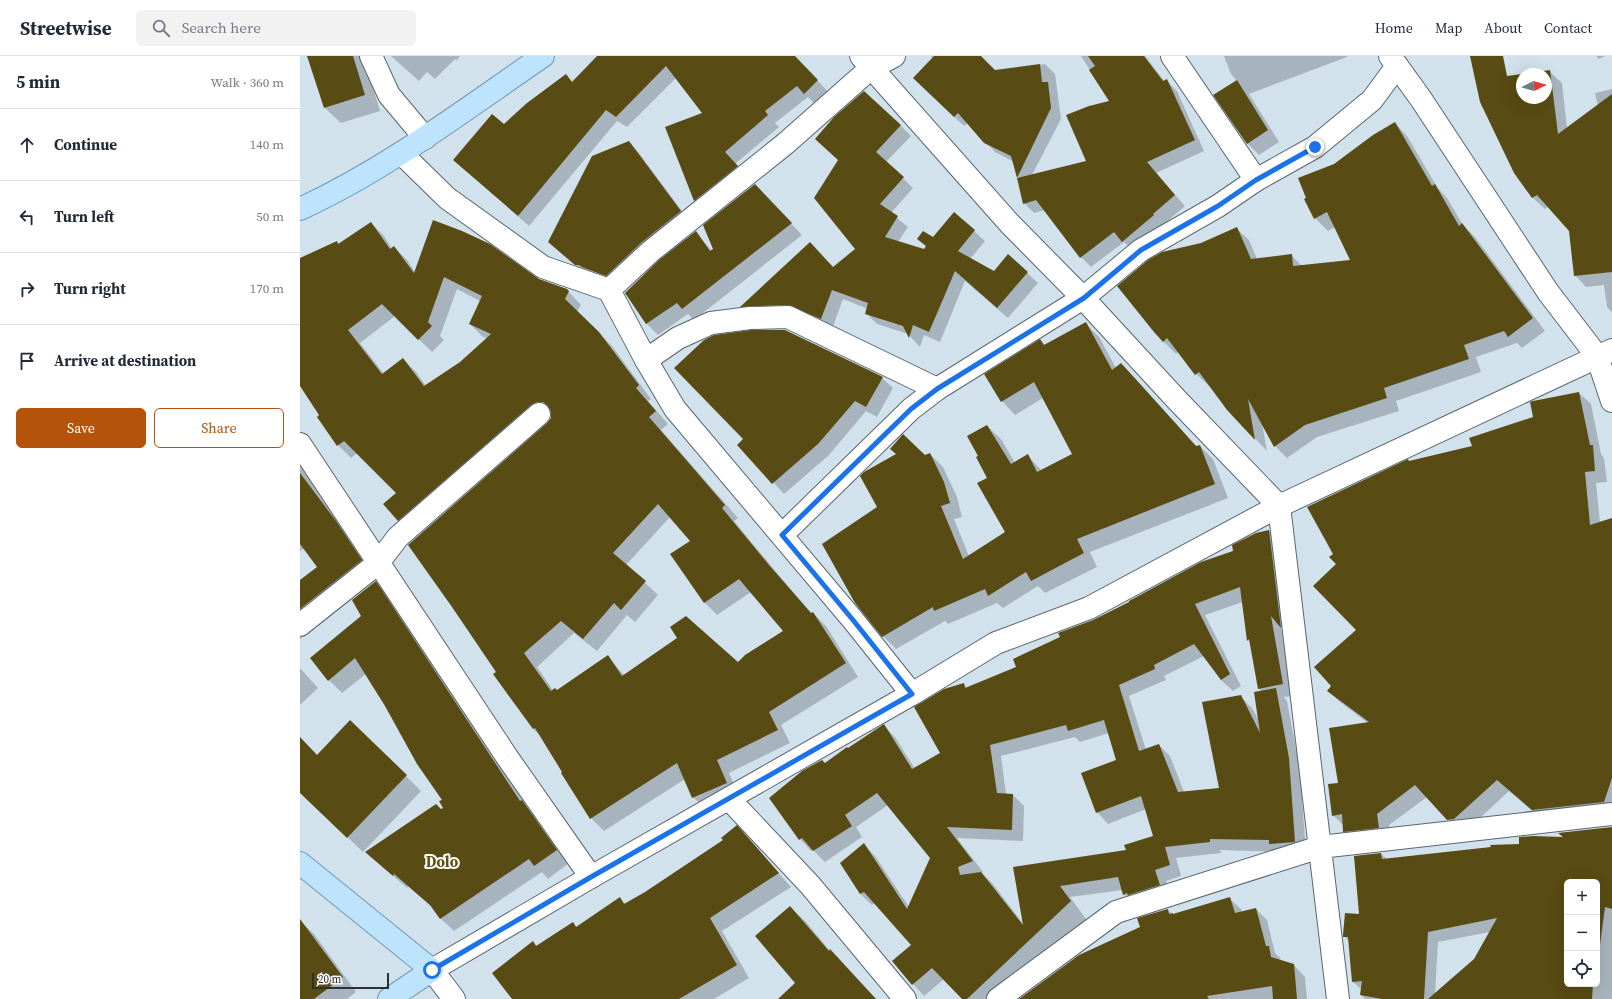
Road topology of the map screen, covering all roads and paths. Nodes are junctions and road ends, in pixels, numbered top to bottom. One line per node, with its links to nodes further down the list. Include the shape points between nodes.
1 (370, 56): 7 (street, via 389,95)
2 (544, 56): 7 (main road)
3 (894, 56): 6 (street)
4 (1172, 56): 9 (street)
5 (1394, 61): 9 (street, via 1372,100 1315,147); 13 (street, via 1548,292)
6 (866, 62): 11 (street, via 785,144 651,251); 12 (street, via 1010,224)
7 (425, 138): 8 (main road)
8 (402, 154): 10 (main road); 11 (street, via 447,198 542,267)
9 (1256, 180): 12 (street, via 1218,206 1141,250)
10 (300, 209)
11 (609, 290): 14 (street)
12 (1084, 298): 15 (street); 19 (street)
13 (1605, 353): 16 (street); 19 (street)
14 (646, 360): 15 (street, via 678,338 711,323 788,317); 20 (street, via 675,410)
15 (937, 389): 20 (street, via 911,409)
16 (1612, 401)
17 (539, 414): 21 (street, via 398,537)
18 (300, 444): 21 (street)
19 (1279, 506): 23 (street, via 1089,608 996,642); 26 (street)
20 (782, 535): 23 (street)
21 (378, 563): 22 (street); 28 (street)
22 (300, 625)
23 (912, 694): 24 (street)
24 (729, 799): 28 (street); 32 (street, via 810,885)
25 (1612, 814): 26 (street)
26 (1320, 847): 33 (street, via 1116,912); 34 (street)
27 (300, 863): 29 (main road)
28 (591, 877): 29 (street)
29 (432, 970): 30 (main road); 31 (street)
30 (389, 999)
31 (454, 999)
32 (905, 999)
33 (998, 999)
34 (1338, 999)

